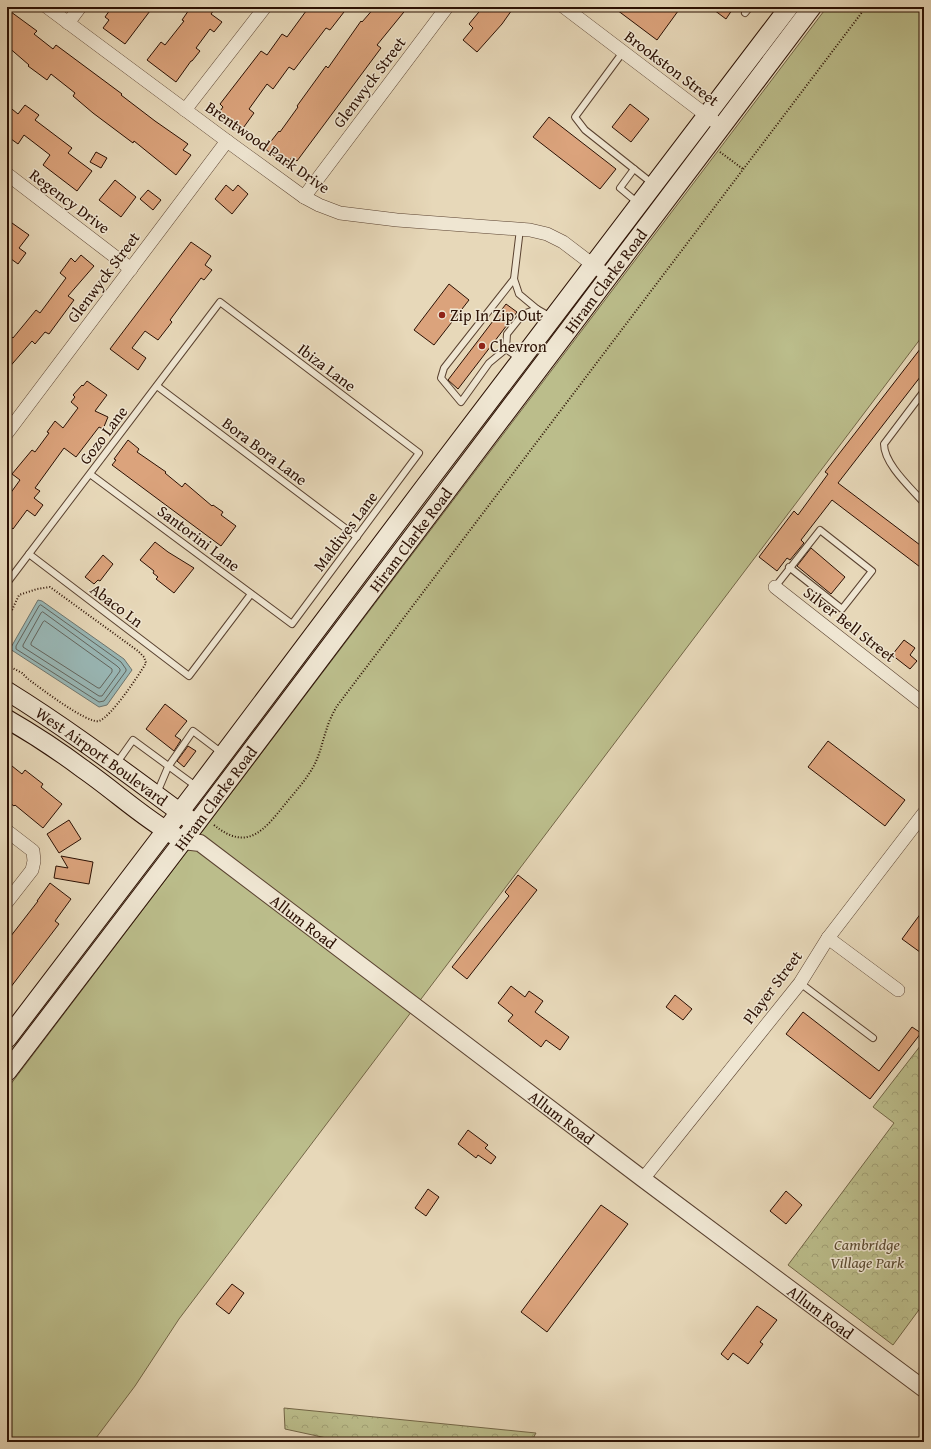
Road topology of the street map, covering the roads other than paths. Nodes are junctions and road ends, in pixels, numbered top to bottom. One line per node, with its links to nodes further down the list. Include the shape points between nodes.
1 (47, 7): 10 (street, Brentwood Park Drive)
2 (80, 7): 10 (street)
3 (265, 7): 12 (street)
4 (447, 7): 19 (street, Glenwyck Street)
5 (750, 7): 9 (lane)
6 (812, 7): 14 (main road, Hiram Clarke Road)
7 (785, 9): 13 (main road, Hiram Clarke Road)
8 (572, 10): 11 (street, Brookston Street)
9 (745, 13)
10 (68, 23): 12 (street, Brentwood Park Drive)
11 (624, 52): 13 (street, Brookston Street); 16 (lane, via 575,117 585,130)
12 (185, 110): 15 (street, Brentwood Park Drive)
13 (708, 116): 14 (street, Brookston Street); 18 (main road, Hiram Clarke Road)
14 (722, 127): 24 (main road, Hiram Clarke Road)
15 (227, 141): 19 (street, Brentwood Park Drive); 23 (street, Glenwyck Street)
16 (634, 169): 18 (lane); 20 (lane, via 620,188)
17 (7, 174): 23 (street, Regency Drive)
18 (654, 185): 20 (main road, Hiram Clarke Road)
19 (304, 197): 21 (street, Brentwood Park Drive, via 340,213)
20 (639, 204): 22 (main road, Hiram Clarke Road)
21 (520, 229): 22 (street, Brentwood Park Drive, via 547,234 558,239); 25 (lane)
22 (593, 265): 24 (street, Brentwood Park Drive); 28 (main road, Hiram Clarke Road)
23 (130, 269): 34 (street, Glenwyck Street)
24 (609, 277): 35 (main road, Hiram Clarke Road)
25 (514, 279): 27 (lane, via 519,294); 29 (lane, via 444,368 441,378 461,402 490,363)
26 (220, 302): 31 (lane, Gozo Lane); 36 (lane, Ibiza Lane)
27 (537, 309): 28 (lane); 29 (lane, via 523,314 508,334)
28 (553, 318): 30 (main road, Hiram Clarke Road)
29 (506, 349): 30 (lane)
30 (522, 360): 33 (main road, Hiram Clarke Road)
31 (157, 386): 37 (lane, Gozo Lane); 39 (lane, Bora Bora Lane)
32 (924, 391): 38 (lane, via 884,444 884,451 890,463)
33 (474, 421): 35 (main road); 40 (main road, Hiram Clarke Road)
34 (7, 433)
35 (490, 434): 42 (main road, Hiram Clarke Road)
36 (419, 453): 39 (lane, Maldives Lane)
37 (90, 474): 41 (lane, Gozo Lane); 46 (lane, Santorini Lane)
38 (924, 503)
39 (357, 537): 47 (lane, Maldives Lane)
40 (382, 542): 42 (main road); 48 (main road, Hiram Clarke Road)
41 (29, 554): 44 (lane, Gozo Lane); 46 (lane, Abaco Ln, via 189,676)
42 (399, 555): 49 (main road, Hiram Clarke Road)
43 (789, 567): 43 (lane, via 820,530 872,571 842,609); 45 (lane)
44 (7, 584)
45 (775, 587): 51 (street, Silver Bell Street)
46 (251, 594): 47 (lane, Santorini Lane)
47 (292, 624)
48 (293, 661): 49 (main road); 53 (main road, Hiram Clarke Road)
49 (309, 673): 60 (main road, Hiram Clarke Road)
50 (7, 691): 54 (main road, West Airport Boulevard)
51 (924, 704)
52 (7, 719): 61 (main road, West Airport Boulevard, via 83,769)
53 (224, 754): 55 (lane, via 193,731); 56 (main road, Hiram Clarke Road)
54 (116, 765): 55 (lane, via 133,740); 57 (main road, West Airport Boulevard)
55 (168, 766): 56 (lane); 57 (lane)
56 (198, 788): 58 (main road, Hiram Clarke Road)
57 (156, 795): 58 (main road, West Airport Boulevard)
58 (180, 812): 60 (main road, West Airport Boulevard); 61 (main road, Hiram Clarke Road)
59 (924, 813): 65 (street, Player Street)
60 (204, 824): 63 (main road, Hiram Clarke Road)
61 (166, 831): 63 (main road, West Airport Boulevard); 68 (main road, Hiram Clarke Road)
62 (7, 832): 64 (street, via 33,851 34,861 32,870)
63 (192, 842): 69 (main road, Hiram Clarke Road); 73 (street, Allum Road)
64 (7, 902)
65 (828, 938): 66 (street, Player Street); 67 (street)
66 (800, 983): 70 (lane); 73 (street, Player Street)
67 (898, 990)
68 (27, 1012): 69 (main road); 71 (main road, Hiram Clarke Road)
69 (43, 1025): 72 (main road, Hiram Clarke Road)
70 (874, 1038)
71 (7, 1039)
72 (7, 1072)
73 (643, 1179): 74 (street, Allum Road)
74 (924, 1389)

